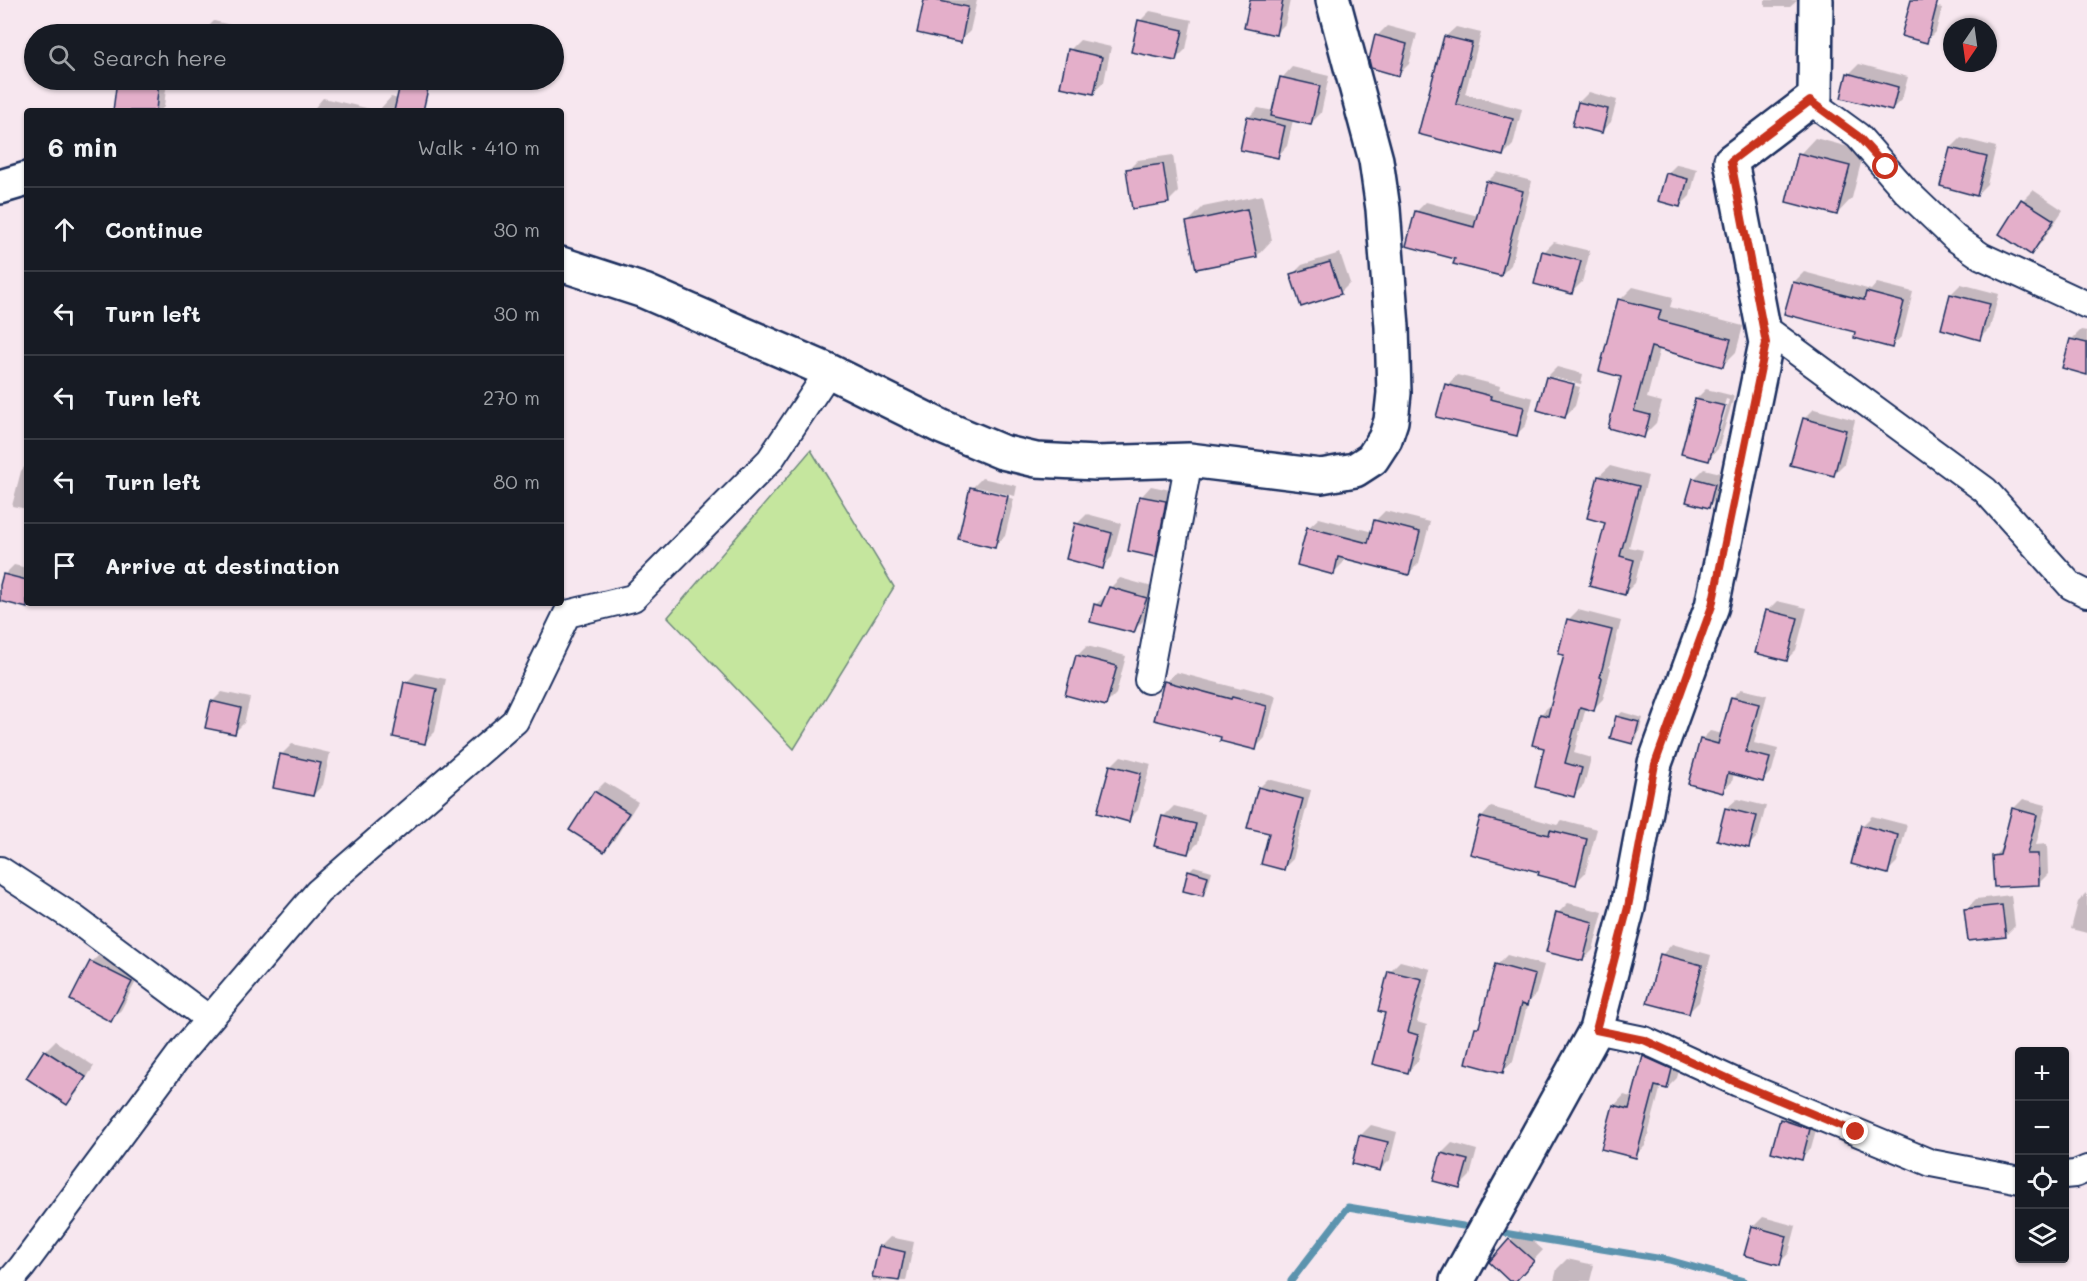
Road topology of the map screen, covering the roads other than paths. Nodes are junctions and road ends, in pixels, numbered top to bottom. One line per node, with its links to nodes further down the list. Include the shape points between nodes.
1 (1333, 0): 10 (street, via 1376,160 1383,209 1392,338 1391,421 1372,459 1355,471 1321,476)
2 (1816, 0): 3 (street, via 1815,97)
3 (1810, 101): 7 (street, via 1858,136 1905,190 1955,238 1981,256); 8 (street, via 1731,161)
4 (24, 180): 5 (street)
5 (0, 187)
6 (564, 265): 9 (street, via 644,291)
7 (2087, 305)
8 (1762, 326): 11 (street, via 1985,490 2071,586); 15 (street, via 1766,343 1712,606 1655,764 1628,907)
9 (829, 371): 10 (street, via 1002,452 1036,460 1096,463); 14 (street, via 770,460 633,598 567,614 515,721 318,892)
10 (1189, 460): 12 (street)
11 (2087, 594)
12 (1148, 680)
13 (0, 870): 14 (street, via 75,919)
14 (209, 1019): 19 (street)
15 (1596, 1030): 18 (street, via 1644,1040 1931,1163); 20 (street)
16 (2087, 1169): 17 (street)
17 (2069, 1175)
18 (2015, 1179)
19 (10, 1281)
20 (1457, 1281)

